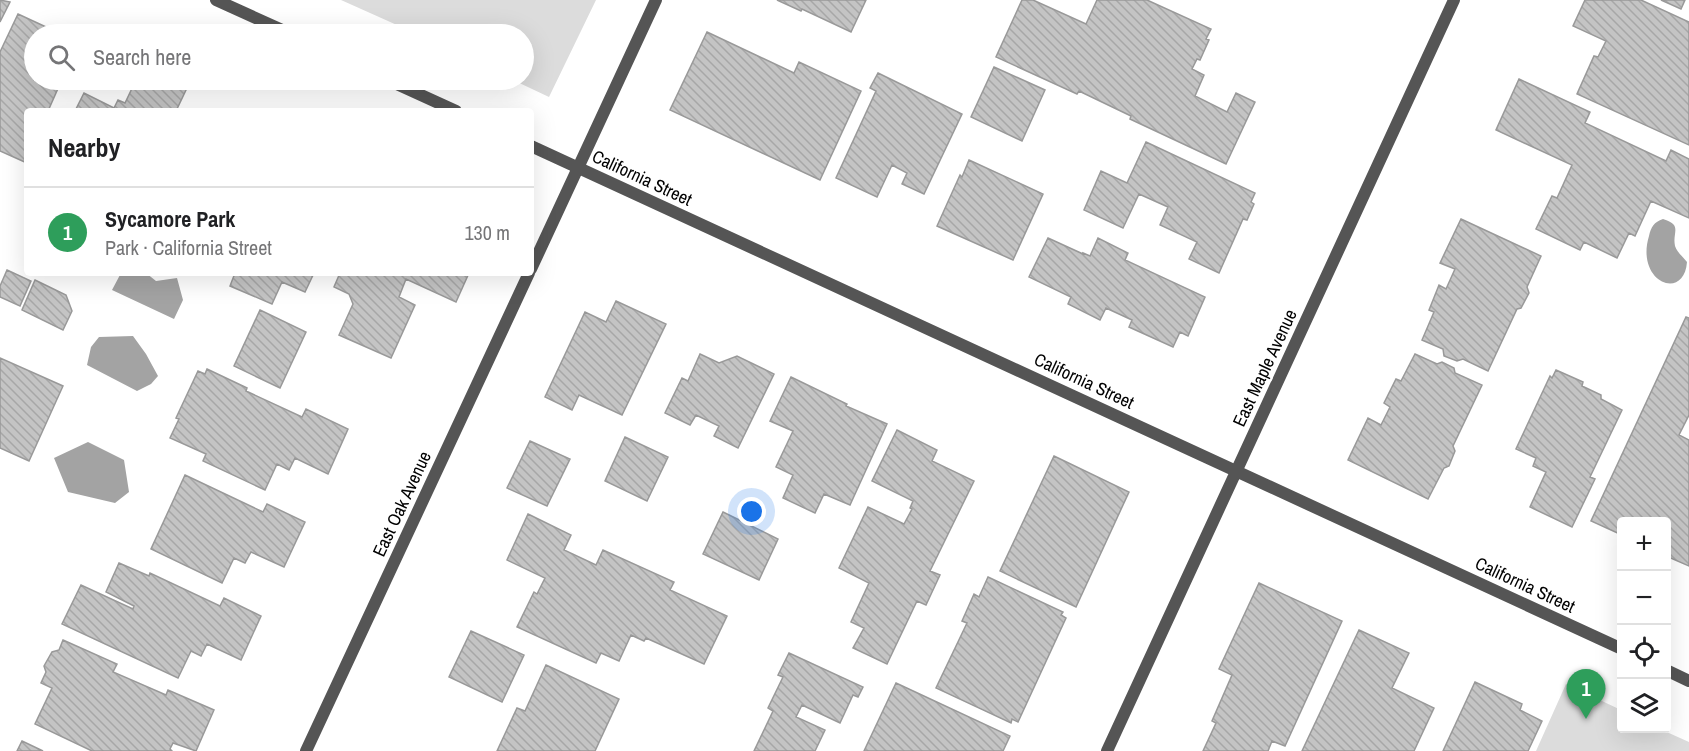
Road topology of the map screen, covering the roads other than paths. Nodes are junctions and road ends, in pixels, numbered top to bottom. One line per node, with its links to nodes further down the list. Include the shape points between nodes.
1 (216, 0): 4 (street)
2 (656, 0): 8 (street, East Oak Avenue)
3 (1454, 0): 11 (street, East Maple Avenue)
4 (269, 24)
5 (410, 90): 6 (street)
6 (449, 108)
7 (534, 147): 8 (street, California Street)
8 (578, 168): 9 (street, East Oak Avenue); 11 (street, California Street)
9 (534, 262)
10 (528, 276): 15 (street, East Oak Avenue)
11 (1237, 471): 12 (street, California Street); 16 (street, East Maple Avenue)
12 (1617, 647)
13 (1671, 672): 14 (street)
14 (1689, 681)
15 (306, 751)
16 (1107, 751)

